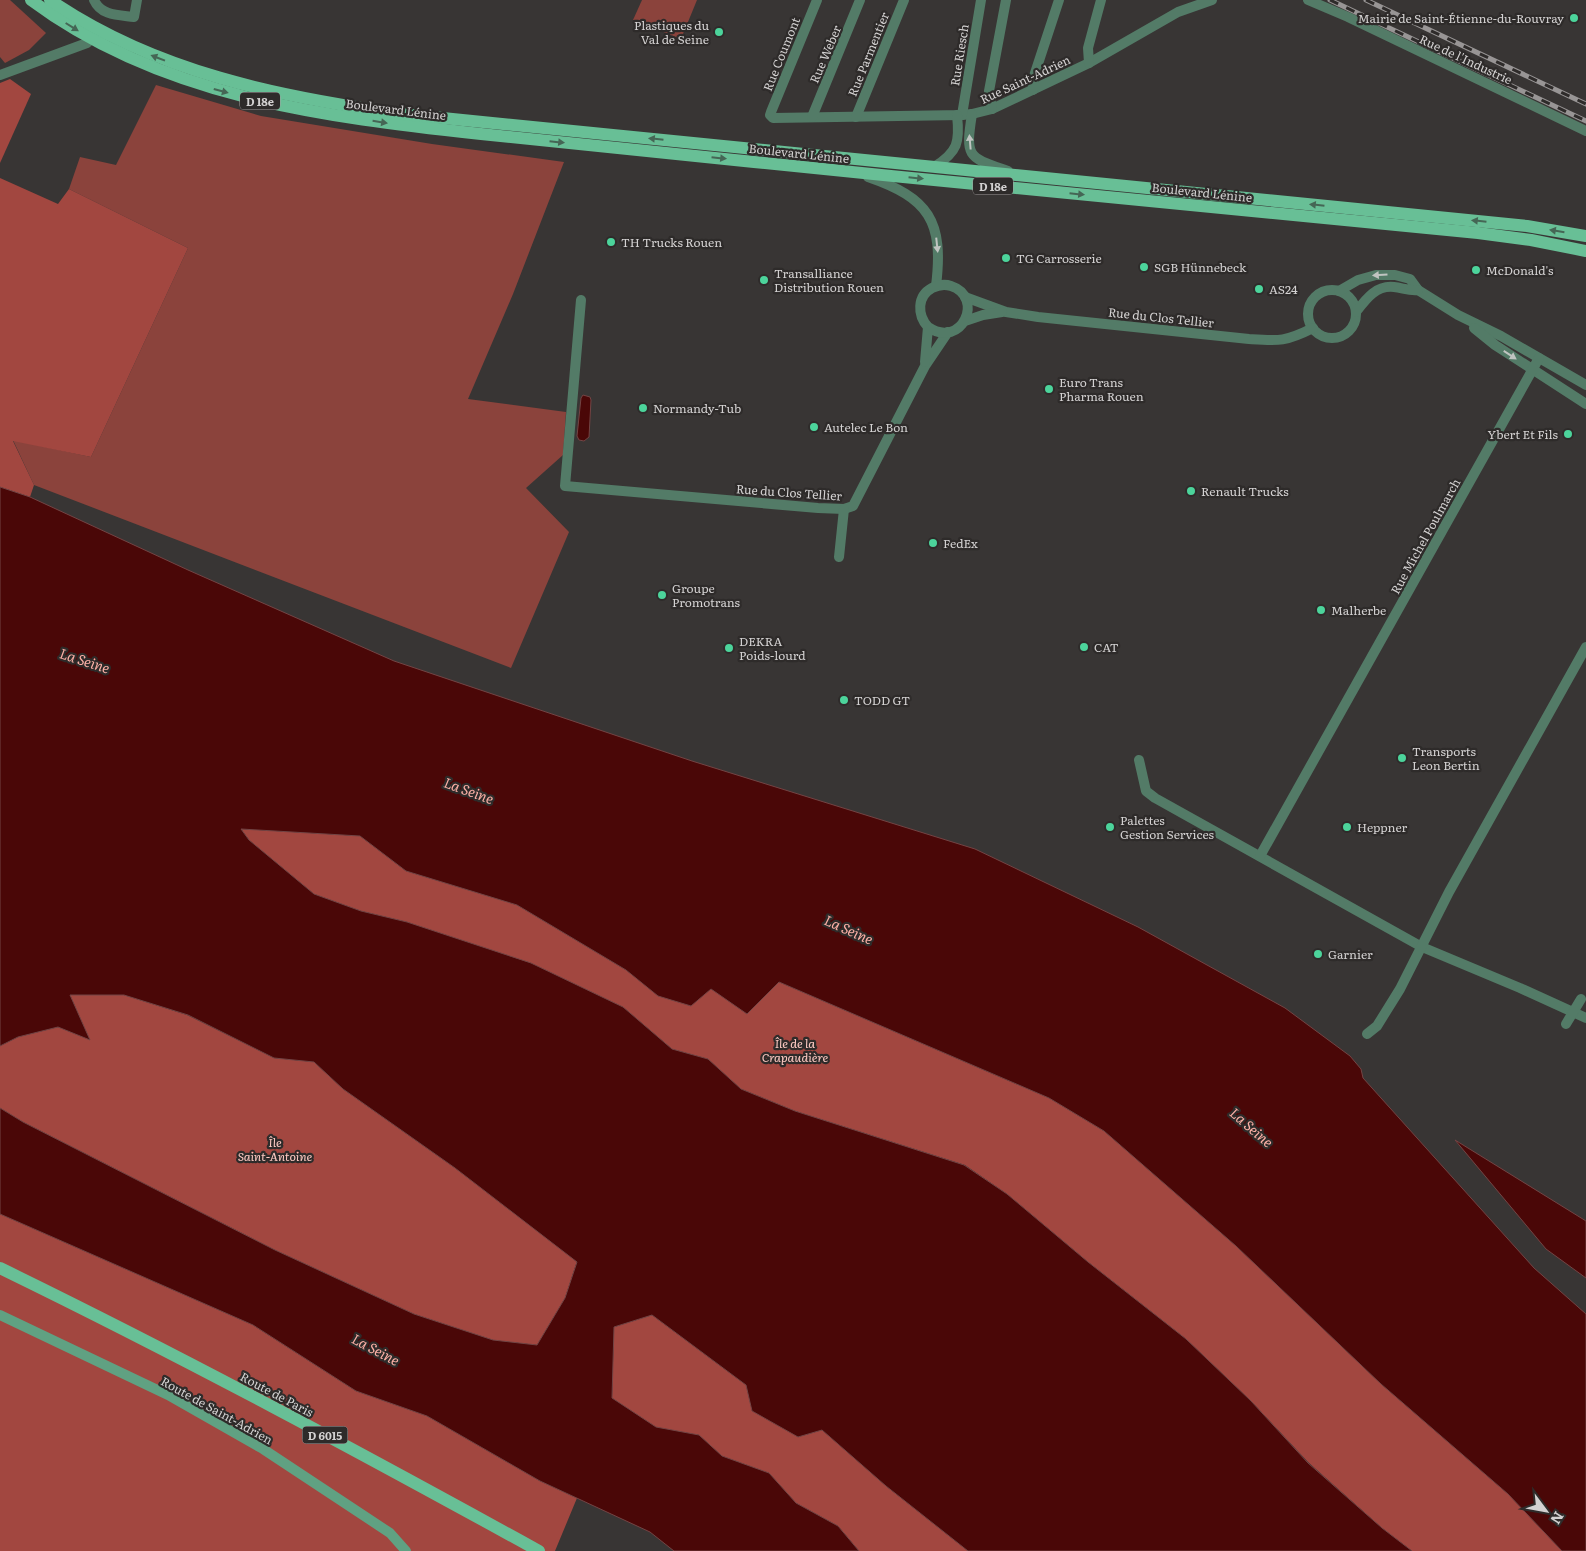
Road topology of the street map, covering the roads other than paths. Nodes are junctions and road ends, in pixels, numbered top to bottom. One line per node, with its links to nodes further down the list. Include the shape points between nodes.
1 (31, 0): 14 (main road, Boulevard Lénine / D 18e, one-way to 14)
2 (50, 0): 24 (main road, Boulevard Lénine / D 18e, one-way to 2, via 403,114 310,100 228,81 152,56 82,22)
3 (94, 0): 4 (street, via 105,12 134,17)
4 (137, 0)
5 (817, 0): 20 (street, Rue Coumont)
6 (860, 0): 21 (street, Rue Weber)
7 (904, 0): 22 (street, Rue Parmentier)
8 (981, 0): 19 (street, Rue Riesch)
9 (1006, 0): 18 (street, via 989,90)
10 (1059, 0): 17 (street, via 1033,79)
11 (1101, 0): 15 (street, via 1088,48)
12 (1212, 0): 15 (street, Rue Saint-Adrien, via 1178,12)
13 (1308, 0): 23 (street, Rue de l'Industrie)
14 (90, 38): 16 (street, via 87,43); 25 (main road, Boulevard Lénine / D 18e, one-way to 25, via 190,82 308,111 389,124)
15 (1089, 63): 17 (street, Rue Saint-Adrien)
16 (0, 75)
17 (1033, 90): 18 (street, Rue Saint-Adrien)
18 (992, 110): 19 (street, Rue Saint-Adrien)
19 (964, 115): 22 (street, Rue Saint-Adrien); 24 (street, via 953,152); 26 (street, one-way to 19, via 972,154)
20 (771, 117): 21 (street, Rue Saint-Adrien)
21 (812, 117): 22 (street, Rue Saint-Adrien)
22 (856, 118)
23 (1586, 131)
24 (934, 167): 26 (main road, Boulevard Lénine / D 18e)
25 (855, 172): 28 (main road, Boulevard Lénine / D 18e, one-way to 28, via 1478,233); 29 (street, one-way to 29, via 900,190 927,212 937,238 939,263)
26 (1018, 175): 27 (main road, Boulevard Lénine / D 18e, one-way to 26, via 1527,226)
27 (1586, 236)
28 (1586, 251)
29 (936, 286): 32 (street, Rue du Clos Tellier, via 956,288); 38 (street, Rue du Clos Tellier, via 926,293 920,304 921,317)
30 (1418, 290): 31 (street, one-way to 31, via 1410,279 1376,275); 35 (street, via 1378,289); 36 (street)
31 (1338, 291): 35 (street, via 1350,298); 39 (street, via 1325,291 1312,301 1308,314)
32 (965, 297): 34 (street, Rue du Clos Tellier); 37 (street, via 968,309)
33 (581, 300): 46 (street, Rue du Clos Tellier, via 565,486)
34 (1006, 312): 37 (street, Rue du Clos Tellier); 39 (street, Rue du Clos Tellier, via 1279,341)
35 (1356, 312): 39 (street, via 1352,327 1340,337 1325,337)
36 (1458, 315): 41 (street); 43 (street, one-way to 43, via 1495,345)
37 (965, 321): 40 (street, Rue du Clos Tellier)
38 (928, 327): 40 (street); 42 (street, Rue du Clos Tellier)
39 (1313, 328)
40 (948, 332): 42 (street, Rue du Clos Tellier)
41 (1539, 358): 43 (street, Rue Michel Poulmarch); 44 (street)
42 (925, 366): 46 (street, Rue du Clos Tellier, via 857,501)
43 (1533, 369): 45 (street); 50 (street, Rue Michel Poulmarch)
44 (1586, 385)
45 (1586, 404)
46 (844, 509): 47 (street)
47 (839, 558)
48 (1586, 648): 51 (street, via 1454,883)
49 (1139, 760): 50 (street, via 1148,794)
50 (1260, 856): 51 (street)
51 (1422, 947): 53 (street); 56 (street, via 1384,1015)
52 (1581, 999): 53 (street)
53 (1574, 1012): 54 (street); 55 (street)
54 (1586, 1018)
55 (1566, 1024)
56 (1367, 1034)
57 (0, 1268): 60 (main road, Route de Paris / D 6015, via 359,1452)
58 (0, 1315): 59 (main road, Route de Saint-Adrien, via 168,1395 263,1449 390,1532)
59 (406, 1551)
60 (539, 1551)

